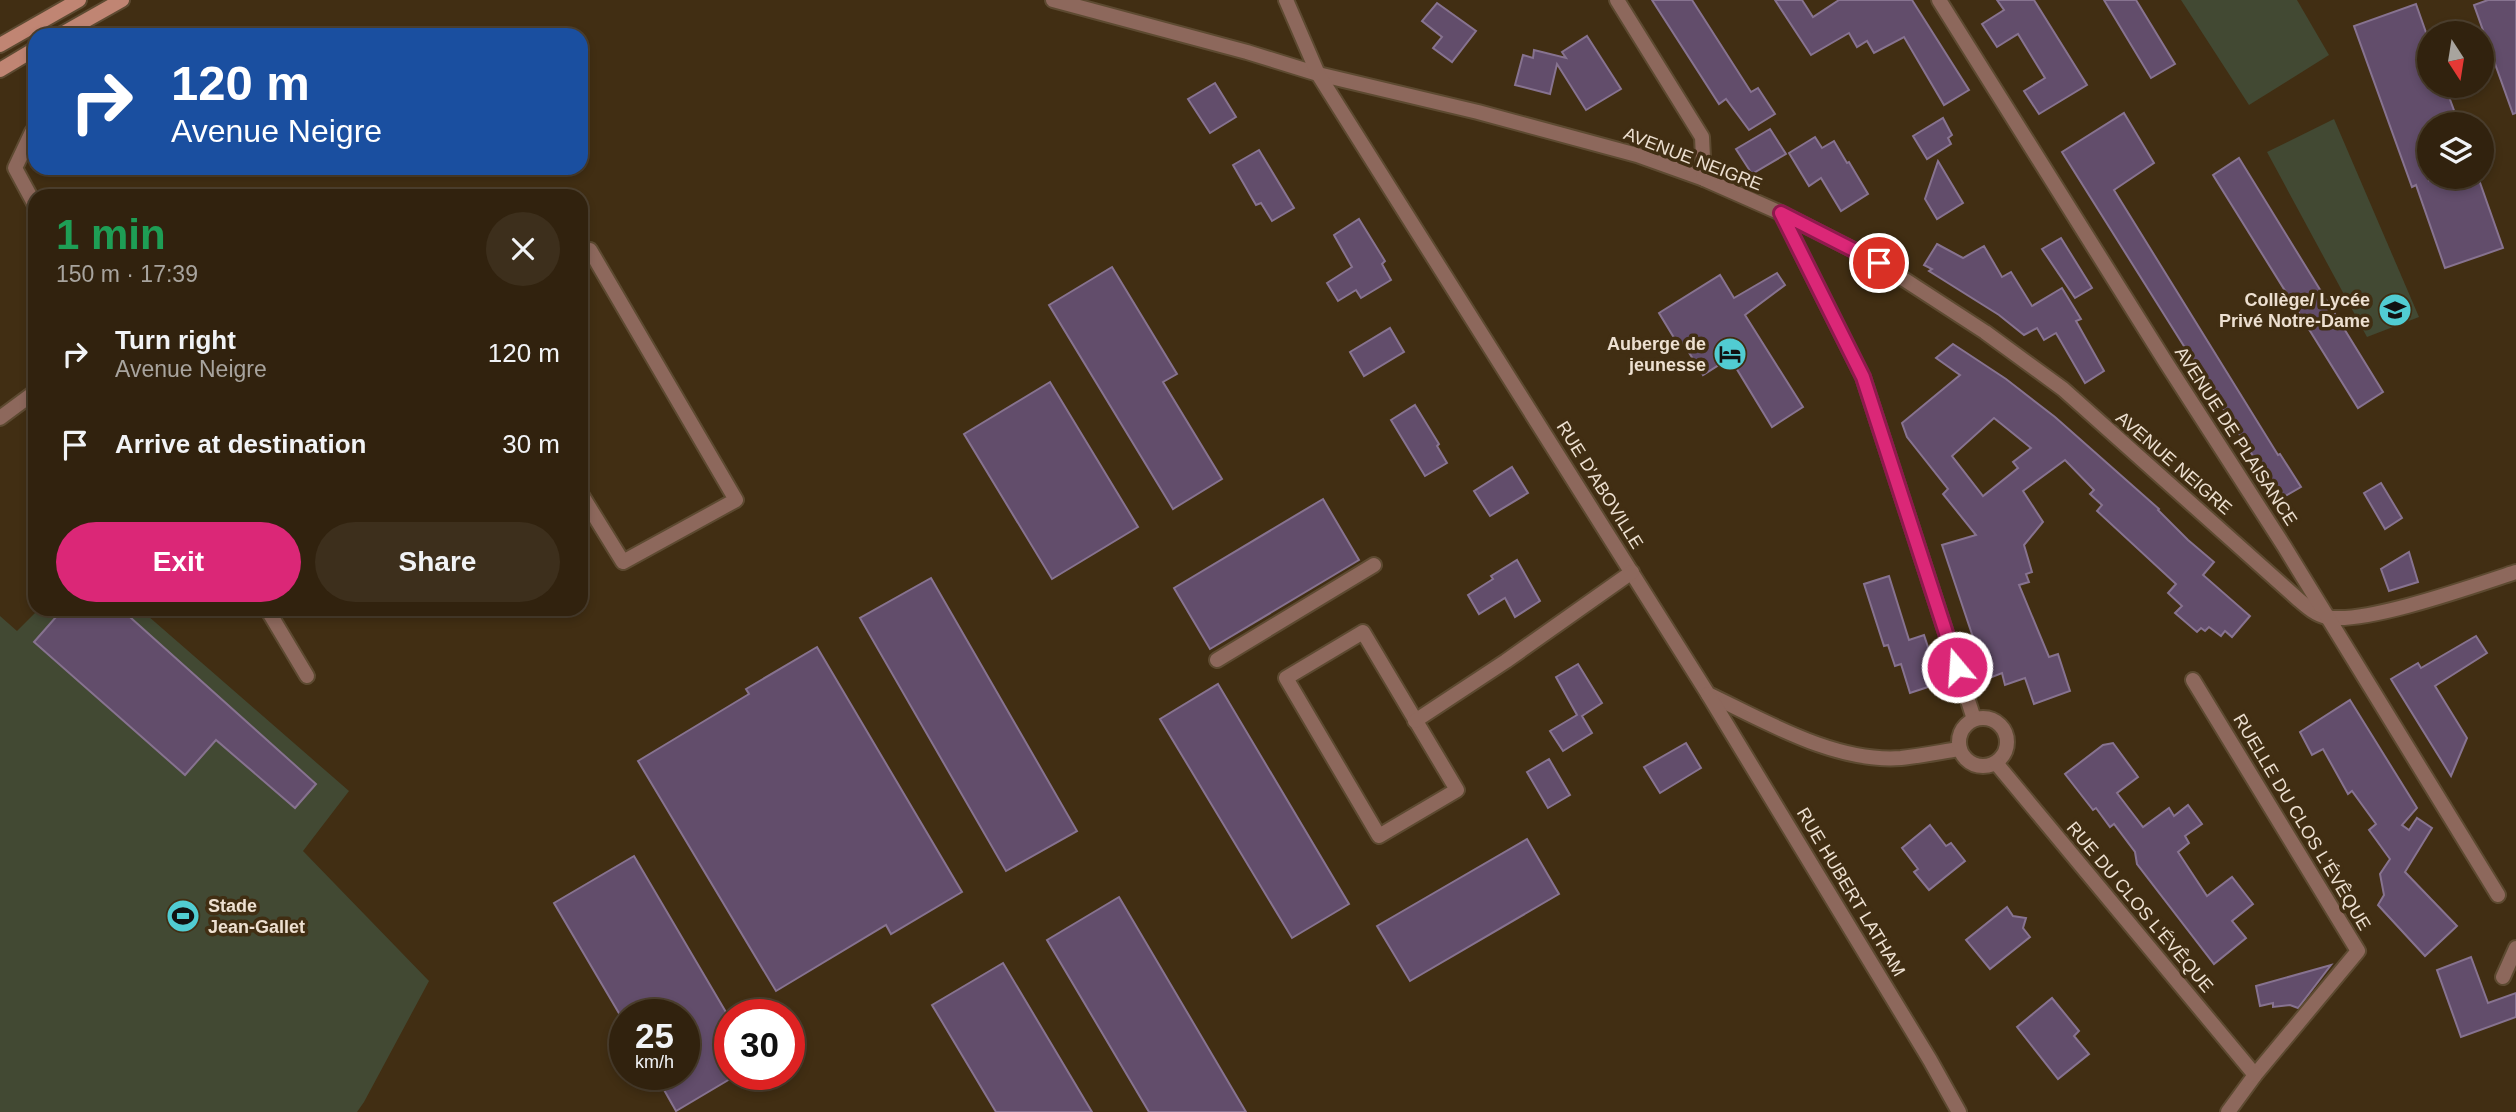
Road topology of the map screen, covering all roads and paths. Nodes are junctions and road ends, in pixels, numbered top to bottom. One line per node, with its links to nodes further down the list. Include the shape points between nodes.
1 (79, 0): 7 (main road)
2 (122, 0): 8 (main road)
3 (1054, 0): 13 (street, AVENUE NEIGRE)
4 (1286, 0): 13 (street, RUE D'ABOVILLE)
5 (1617, 0): 15 (street, via 1702,137)
6 (1939, 0): 26 (street, AVENUE DE PLAISANCE)
7 (30, 28)
8 (72, 28)
9 (28, 29): 10 (main road)
10 (0, 45)
11 (28, 53): 12 (main road)
12 (0, 70)
13 (1318, 74): 15 (street, AVENUE NEIGRE, via 1611,148); 23 (street, RUE D'ABOVILLE)
14 (28, 140): 16 (street, via 15,168)
15 (1703, 179): 17 (street, AVENUE NEIGRE)
16 (28, 192)
17 (1781, 213): 26 (street, AVENUE NEIGRE, via 1879,263 2063,389 2309,609); 31 (street, via 1863,377)
18 (588, 251): 21 (street, via 736,500 623,562)
19 (28, 397): 20 (street)
20 (0, 418)
21 (588, 505)
22 (1374, 565): 27 (street)
23 (1632, 572): 30 (street, RUE D'ABOVILLE); 32 (street)
24 (2516, 572): 26 (street, via 2387,611)
25 (271, 616): 28 (street)
26 (2327, 617): 35 (street, AVENUE DE PLAISANCE)
27 (1217, 660)
28 (307, 676)
29 (2193, 680): 38 (street, RUELLE DU CLOS L'ÉVÊQUE, via 2358,951)
30 (1708, 694): 33 (street, via 1800,737 1855,755 1899,758); 39 (street, RUE HUBERT LATHAM)
31 (1974, 719): 33 (street, via 1963,728); 34 (street, via 1995,721 2005,732 2007,746)
32 (1415, 721): 32 (street, via 1457,790 1379,836 1286,678 1363,632)
33 (1959, 749): 34 (street, via 1974,765)
34 (1996, 763): 38 (street, RUE DU CLOS L'ÉVÊQUE)
35 (2498, 894)
36 (2516, 948): 37 (street)
37 (2502, 976)
38 (2255, 1075): 40 (street, RUELLE DU CLOS L'ÉVÊQUE)
39 (1959, 1112)
40 (2228, 1112)

